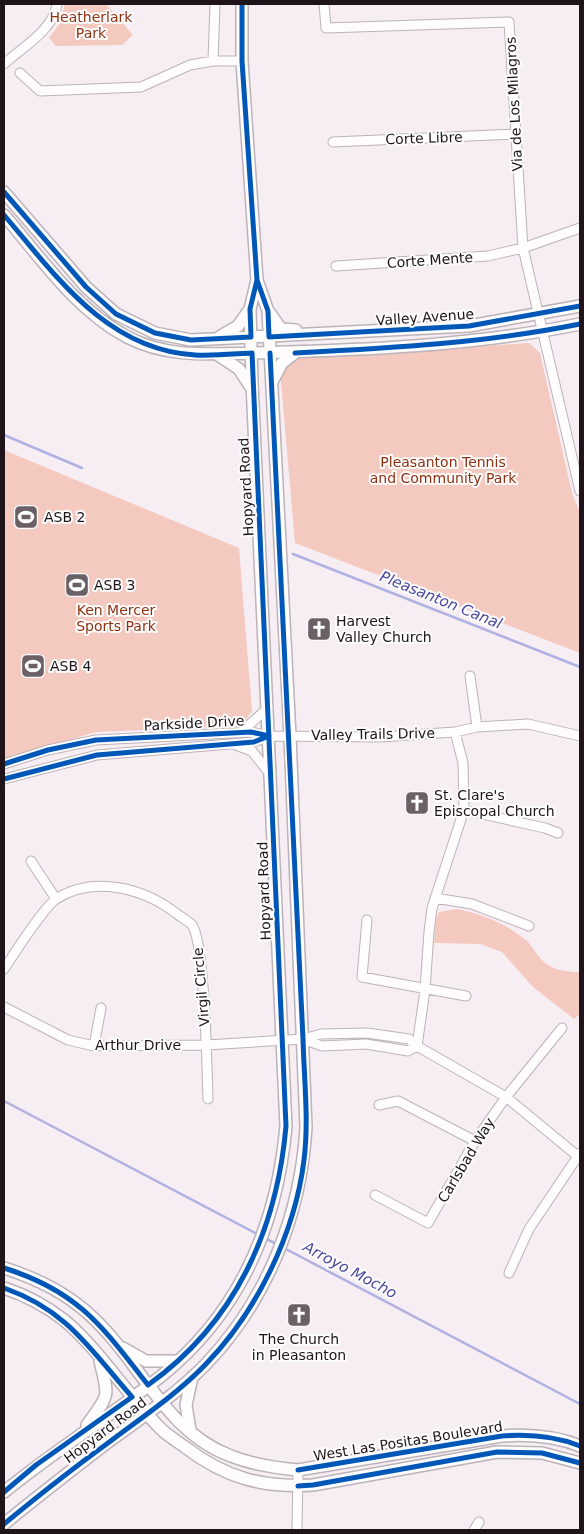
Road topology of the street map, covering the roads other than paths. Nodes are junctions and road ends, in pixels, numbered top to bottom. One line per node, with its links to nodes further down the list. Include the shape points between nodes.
1 (57, 4): 7 (street, via 45,28)
2 (215, 4): 5 (street)
3 (242, 4): 6 (main road, Hopyard Road)
4 (324, 4): 9 (street, Via de Los Milagros, via 326,28 509,22)
5 (214, 61): 6 (street); 8 (street, via 190,65 141,88 40,91)
6 (242, 61): 16 (main road, Hopyard Road)
7 (4, 64)
8 (20, 73)
9 (515, 134): 10 (street, Corte Libre); 14 (street, Via de Los Milagros)
10 (333, 142)
11 (4, 192): 26 (main road, Valley Avenue, via 86,287 116,314 155,333 191,340)
12 (4, 215): 30 (main road, Valley Avenue, via 85,308 109,326 155,348 194,355)
13 (580, 228): 14 (street, Corte Mente)
14 (522, 248): 15 (street, Corte Mente, via 488,256); 20 (street, Via de Los Milagros)
15 (336, 266)
16 (256, 280): 18 (main road, Hopyard Road); 19 (main road, Hopyard Road)
17 (580, 306): 20 (main road, Valley Avenue)
18 (250, 309): 24 (main road, Hopyard Road); 26 (main road, via 238,326)
19 (268, 310): 23 (main road, via 281,329 300,330); 25 (main road, Hopyard Road)
20 (540, 315): 22 (street, Via de Los Milagros); 23 (main road, Valley Avenue, via 469,326)
21 (580, 324): 22 (main road, Valley Avenue)
22 (543, 332): 29 (main road, Valley Avenue, via 471,342); 33 (street, Via de Los Milagros)
23 (310, 335): 25 (main road, Valley Avenue)
24 (251, 337): 25 (main road, Valley Avenue); 26 (main road, Valley Avenue); 27 (main road, Hopyard Road)
25 (269, 337): 28 (main road, Hopyard Road)
26 (216, 339)
27 (252, 353): 28 (main road, Valley Avenue); 30 (main road, Valley Avenue); 32 (main road, Hopyard Road)
28 (270, 353): 29 (main road, Valley Avenue); 31 (main road, Hopyard Road)
29 (295, 353): 31 (main road, via 282,363)
30 (216, 354): 32 (main road, via 240,369)
31 (271, 386): 40 (main road, Hopyard Road)
32 (252, 390): 35 (main road, Hopyard Road)
33 (579, 486)
34 (470, 676): 36 (street)
35 (268, 708): 37 (street); 39 (main road, Hopyard Road)
36 (477, 727): 38 (street, Valley Trails Drive); 41 (street, Valley Trails Drive, via 528,724)
37 (241, 732): 39 (street, Parkside Drive); 43 (street, Parkside Drive, via 97,740 48,750)
38 (455, 732): 40 (street, Valley Trails Drive, via 380,737); 46 (street, via 463,763)
39 (269, 736): 40 (street, Valley Trails Drive); 42 (street, Parkside Drive, via 254,742); 44 (main road, Hopyard Road)
40 (290, 736): 59 (main road, Hopyard Road)
41 (580, 736)
42 (233, 744): 44 (street, via 252,751); 45 (street, Parkside Drive, via 97,755)
43 (4, 764)
44 (270, 774): 60 (main road, Hopyard Road)
45 (4, 779)
46 (464, 810): 47 (street); 49 (street)
47 (558, 833)
48 (31, 861): 50 (street)
49 (434, 898): 52 (street, via 472,904); 54 (street, via 428,932)
50 (56, 900): 53 (street, Virgil Circle, via 24,938); 61 (street, Virgil Circle, via 90,886 120,888 147,895 192,926 200,955)
51 (367, 920): 54 (street, via 362,977)
52 (529, 926)
53 (4, 969)
54 (425, 990): 55 (street); 63 (street)
55 (466, 996)
56 (4, 1007): 62 (street, Arthur Drive, via 68,1040)
57 (101, 1008): 62 (street)
58 (562, 1028): 64 (street, Carlsbad Way)
59 (303, 1039): 60 (street); 63 (street, via 322,1046 366,1044 408,1051); 76 (main road, Hopyard Road, via 304,1160 292,1216 272,1269 222,1345)
60 (281, 1040): 61 (street, Arthur Drive); 75 (main road, Hopyard Road, via 286,1126 273,1207 254,1260 228,1303)
61 (206, 1045): 62 (street, Arthur Drive); 65 (street, Virgil Circle)
62 (94, 1046)
63 (417, 1046): 64 (street)
64 (506, 1097): 67 (street, Carlsbad Way); 68 (street)
65 (208, 1099)
66 (379, 1105): 67 (street, via 398,1101)
67 (475, 1142): 69 (street, Carlsbad Way, via 428,1223)
68 (580, 1156): 71 (street, via 529,1229)
69 (375, 1195)
70 (4, 1268): 73 (main road, West Las Positas Boulevard, via 68,1296 92,1316)
71 (509, 1273)
72 (4, 1288): 74 (main road, West Las Positas Boulevard, via 36,1302 65,1321)
73 (115, 1343): 75 (main road, via 146,1360); 77 (main road, West Las Positas Boulevard)
74 (100, 1359): 78 (main road, West Las Positas Boulevard); 82 (main road, via 108,1392)
75 (178, 1361): 77 (main road, Hopyard Road)
76 (192, 1377): 79 (main road, Hopyard Road); 81 (main road, via 186,1405)
77 (148, 1385): 78 (main road, Hopyard Road); 79 (main road, West Las Positas Boulevard)
78 (132, 1397): 80 (main road, West Las Positas Boulevard); 82 (main road, Hopyard Road)
79 (162, 1401): 80 (main road, Hopyard Road); 81 (main road, West Las Positas Boulevard)
80 (147, 1413): 86 (main road, West Las Positas Boulevard, via 175,1440 228,1474 257,1482); 88 (main road, Hopyard Road)
81 (190, 1430): 85 (main road, West Las Positas Boulevard, via 231,1457)
82 (81, 1433): 87 (main road, Hopyard Road)
83 (580, 1446): 85 (main road, West Las Positas Boulevard, via 524,1434)
84 (580, 1463): 86 (main road, West Las Positas Boulevard, via 542,1453 497,1452)
85 (298, 1470): 86 (street)
86 (298, 1486): 89 (street)
87 (4, 1492)
88 (4, 1524)
89 (297, 1530)

